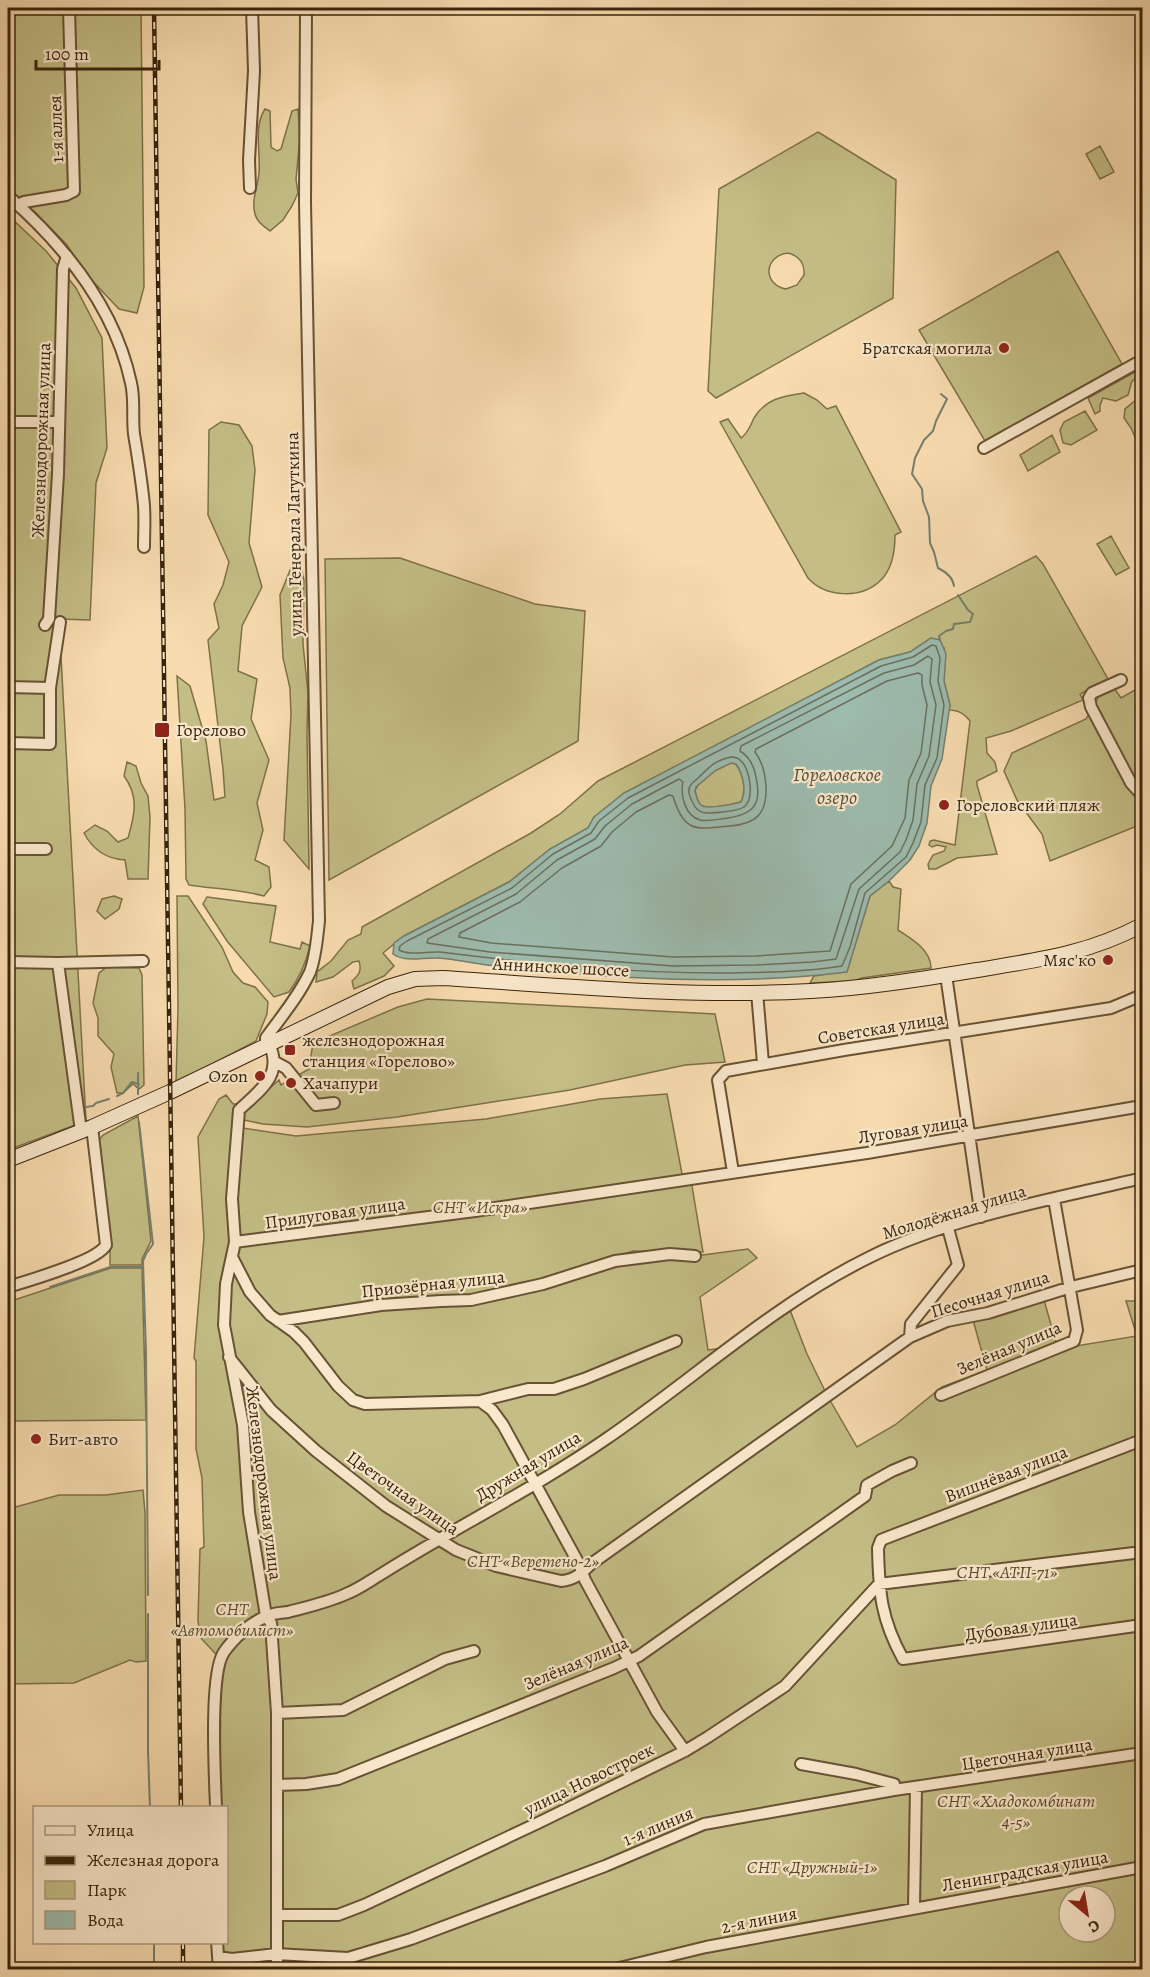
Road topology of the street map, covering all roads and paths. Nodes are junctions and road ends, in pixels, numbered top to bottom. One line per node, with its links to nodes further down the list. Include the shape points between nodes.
1 (69, 8): 5 (street, 1-я аллея, via 74,191 24,202)
2 (252, 8): 4 (street)
3 (306, 8): 29 (street, улица Генерала Лагуткина, via 305,202 319,921 310,971)
4 (250, 188)
5 (13, 200): 6 (street); 7 (street)
6 (8, 212)
7 (67, 256): 10 (street, Железнодорожная улица, via 63,269); 12 (street, via 98,299 132,385)
8 (1143, 360): 11 (street)
9 (8, 422): 10 (street)
10 (59, 422): 14 (street, Железнодорожная улица, via 49,619)
11 (984, 448)
12 (144, 547)
13 (60, 622): 17 (street)
14 (45, 625)
15 (1121, 680): 19 (street, via 1089,698 1131,783)
16 (8, 687): 17 (street)
17 (51, 688): 18 (street, via 50,744)
18 (8, 743)
19 (1143, 795)
20 (8, 849): 21 (street)
21 (46, 849)
22 (1143, 925): 26 (main road, Аннинское шоссе, via 1066,955)
23 (143, 961): 25 (street)
24 (8, 962): 25 (street)
25 (58, 963): 37 (street)
26 (946, 975): 27 (main road, Аннинское шоссе, via 810,991); 31 (street)
27 (757, 992): 30 (main road, Аннинское шоссе, via 415,979 388,987); 34 (street)
28 (1143, 995): 31 (street, Советская улица, via 1111,1008)
29 (286, 1013): 30 (street); 32 (street, улица Генерала Лагуткина, via 266,1038)
30 (300, 1029): 32 (main road, Аннинское шоссе)
31 (954, 1033): 34 (street, Советская улица); 38 (street)
32 (267, 1045): 33 (street); 37 (main road, Аннинское шоссе)
33 (275, 1062): 35 (street, via 286,1068 316,1105); 46 (street, Железнодорожная улица, via 266,1084 239,1110 232,1199)
34 (763, 1063): 40 (street, Советская улица, via 726,1071 718,1080)
35 (334, 1103)
36 (1143, 1106): 38 (street, Луговая улица)
37 (86, 1129): 39 (main road, Аннинское шоссе); 50 (street, via 106,1245 103,1251 79,1263)
38 (969, 1136): 40 (street, Луговая улица); 44 (street)
39 (8, 1160)
40 (733, 1173): 41 (street, Луговая улица)
41 (688, 1178): 46 (street, Прилуговая улица, via 464,1213)
42 (1143, 1178): 43 (street, Молодёжная улица)
43 (1054, 1199): 44 (street, Молодёжная улица); 51 (street)
44 (981, 1217): 45 (street, Молодёжная улица)
45 (948, 1228): 53 (street, via 958,1265 912,1324); 55 (street, Молодёжная улица, via 872,1256 826,1280)
46 (235, 1242): 48 (street, Железнодорожная улица)
47 (695, 1256): 52 (street, Приозёрная улица, via 634,1257 471,1300 381,1305)
48 (232, 1257): 52 (street, via 250,1292); 56 (street, Железнодорожная улица, via 224,1325)
49 (1143, 1270): 51 (street, Песочная улица)
50 (8, 1287)
51 (1071, 1287): 53 (street, Песочная улица, via 988,1313 947,1321); 58 (street, Зелёная улица, via 1077,1330 1074,1341)
52 (278, 1321): 59 (street, via 304,1342 353,1400 365,1404)
53 (910, 1337): 57 (street, Песочная улица)
54 (676, 1341): 59 (street, via 554,1389 528,1389)
55 (729, 1349): 62 (street, Дружная улица, via 605,1440)
56 (230, 1357): 63 (street, Цветочная улица, via 271,1410 316,1451 386,1506); 67 (street, Железнодорожная улица, via 243,1425 249,1512)
57 (827, 1395): 65 (street, Цветочная улица)
58 (941, 1395)
59 (480, 1401): 62 (street, via 503,1425)
60 (1143, 1440): 66 (street, Вишнёвая улица, via 881,1540)
61 (911, 1463): 70 (street, Зелёная улица, via 867,1485 865,1496)
62 (536, 1483): 63 (street, Дружная улица); 65 (street)
63 (438, 1538): 65 (street, Цветочная улица, via 456,1550 506,1568 561,1581); 67 (street, Дружная улица, via 346,1594)
64 (1143, 1552): 66 (street)
65 (582, 1573): 70 (street)
66 (876, 1589): 68 (street, Дубовая улица, via 903,1659); 72 (street, улица Новостроек, via 785,1686)
67 (266, 1616): 71 (street, Железнодорожная улица, via 271,1623); 78 (street, via 224,1650 218,1662)
68 (1143, 1626)
69 (474, 1651): 71 (street, via 445,1659 343,1710)
70 (629, 1660): 72 (street, via 666,1728); 75 (street, Зелёная улица, via 338,1779)
71 (277, 1713): 75 (street, Железнодорожная улица)
72 (685, 1751): 81 (street, улица Новостроек, via 364,1905 338,1915)
73 (1143, 1753): 76 (street, Цветочная улица)
74 (801, 1764): 77 (street, via 856,1773 894,1784)
75 (277, 1785): 81 (street, Железнодорожная улица)
76 (916, 1787): 77 (street, Цветочная улица); 80 (street)
77 (894, 1790): 83 (street, 1-я линия, via 704,1824 605,1866 411,1939 348,1958)
78 (216, 1806)
79 (1143, 1867): 80 (street, Ленинградская улица)
80 (914, 1907): 87 (street, 2-я линия, via 706,1947)
81 (278, 1915): 83 (street, Железнодорожная улица)
82 (218, 1944): 84 (street)
83 (276, 1954): 84 (street, 1-я линия); 86 (street, Железнодорожная улица)
84 (218, 1957): 85 (street)
85 (219, 1970)
86 (277, 1970)
87 (611, 1970)

